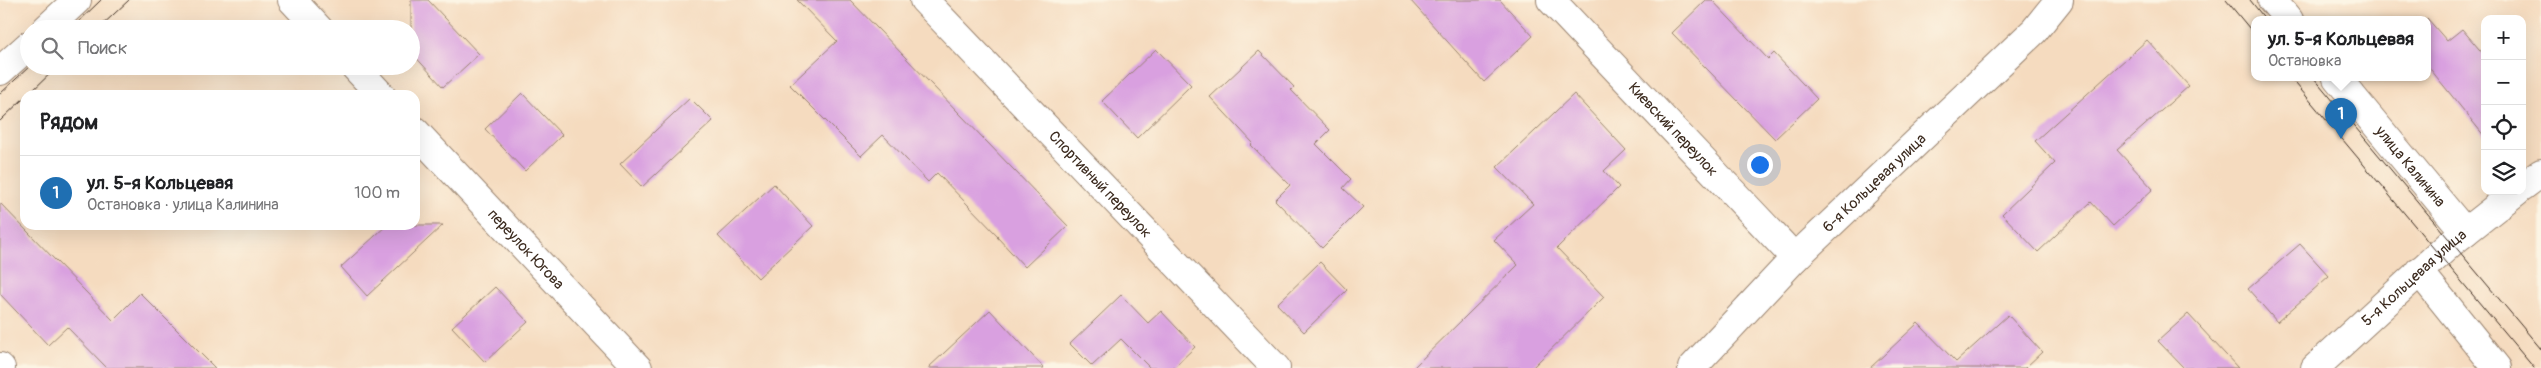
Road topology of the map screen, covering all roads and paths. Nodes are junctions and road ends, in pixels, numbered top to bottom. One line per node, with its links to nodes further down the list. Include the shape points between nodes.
1 (77, 0): 8 (street)
2 (292, 0): 9 (street)
3 (924, 0): 23 (street, Спортивный переулок)
4 (1551, 0): 20 (street, Киевский переулок)
5 (2059, 0): 20 (street, 6-я Кольцевая улица, via 2034,32)
6 (2272, 0): 7 (street)
7 (2286, 16)
8 (56, 20)
9 (311, 20)
10 (20, 53): 11 (street)
11 (0, 71)
12 (362, 75): 14 (street)
13 (2339, 81): 19 (street, улица Калинина)
14 (376, 90)
15 (420, 136): 22 (street, переулок Югова)
16 (2541, 173): 17 (street)
17 (2526, 184)
18 (2512, 195): 19 (street, 5-я Кольцевая улица)
19 (2465, 232): 21 (street, 5-я Кольцевая улица)
20 (1795, 258): 24 (street, 6-я Кольцевая улица)
21 (2419, 271): 25 (street, 5-я Кольцевая улица); 26 (street)
22 (638, 368)
23 (1276, 368)
24 (1692, 368)
25 (2315, 368)
26 (2497, 368)

